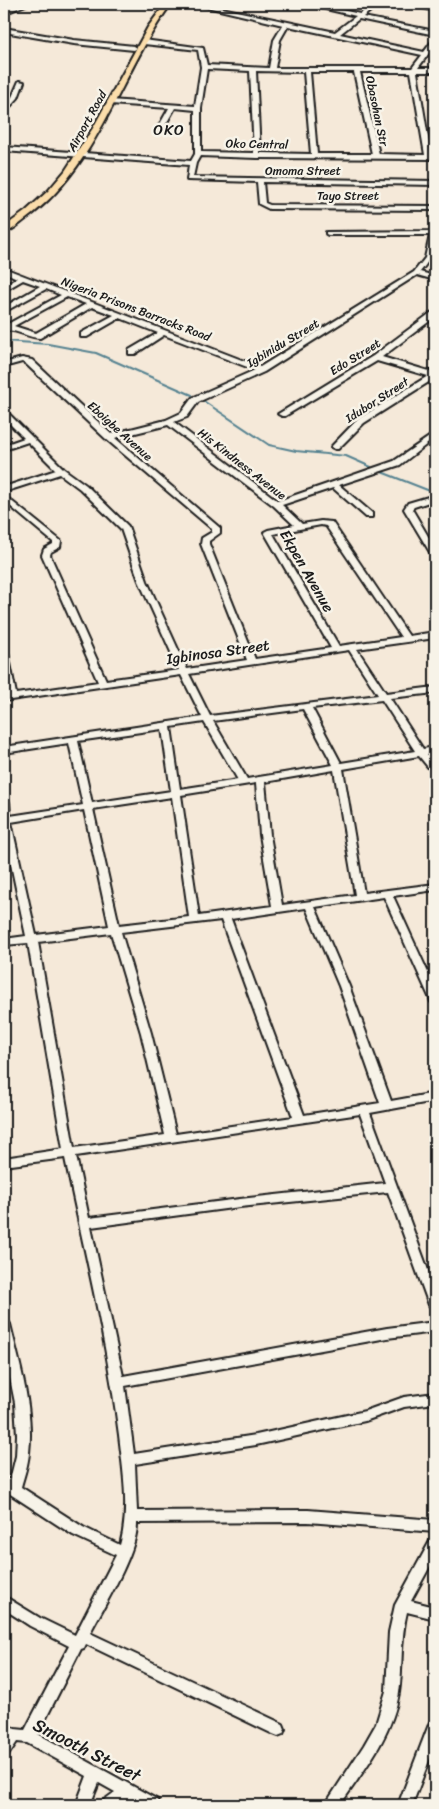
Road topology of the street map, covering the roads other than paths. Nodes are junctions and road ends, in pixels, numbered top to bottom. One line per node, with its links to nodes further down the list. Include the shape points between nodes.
1 (25, 4): 9 (street)
2 (163, 4): 17 (main road, Airport Road, via 149,19)
3 (168, 4): 16 (main road, Airport Road)
4 (197, 4): 11 (street)
5 (306, 4): 10 (street)
6 (376, 4): 10 (street)
7 (410, 4): 8 (street)
8 (435, 9)
9 (4, 12)
10 (360, 16): 13 (street, via 370,21); 14 (street)
11 (286, 23): 14 (street); 21 (street, via 277,40)
12 (4, 30): 17 (street)
13 (435, 32)
14 (336, 34): 18 (street)
15 (435, 41): 18 (street)
16 (144, 42): 19 (street, via 201,48); 27 (main road, Airport Road)
17 (134, 48): 33 (main road, Airport Road)
18 (426, 54): 23 (street)
19 (204, 67): 20 (street); 29 (street)
20 (253, 68): 21 (street); 35 (street)
21 (272, 70): 22 (street)
22 (307, 70): 25 (street); 36 (street)
23 (414, 70): 24 (street); 25 (street); 38 (street)
24 (435, 70)
25 (357, 71): 37 (street, Obasohan Str)
26 (21, 82): 30 (street, via 15,98)
27 (110, 102): 28 (street); 33 (main road, Airport Road, via 106,115)
28 (173, 107): 29 (street); 31 (street)
29 (198, 108): 34 (street)
30 (4, 110)
31 (159, 131)
32 (4, 149): 33 (street)
33 (79, 154): 40 (street); 44 (main road, Airport Road, via 52,184); 46 (main road, Airport Road, via 59,185)
34 (198, 154): 35 (street, Oko Central); 40 (street)
35 (257, 156): 36 (street, Oko Central)
36 (314, 156): 37 (street, Oko Central)
37 (376, 156): 38 (street, Oko Central)
38 (428, 157): 39 (street, Oko Central)
39 (435, 157)
40 (192, 163): 41 (street, Omoma Street, via 189,180)
41 (260, 182): 42 (street, Omoma Street); 43 (street, Tayo Street, via 262,204 269,207)
42 (435, 183)
43 (435, 208)
44 (4, 224)
45 (435, 230): 47 (street); 48 (street, Igbinidu Street)
46 (4, 231)
47 (328, 233)
48 (432, 258): 50 (street, Igbinidu Street)
49 (4, 270): 51 (street, Nigeria Prisons Barracks Road)
50 (416, 273): 52 (street); 68 (street, Igbinidu Street)
51 (23, 277): 53 (street, Nigeria Prisons Barracks Road); 54 (street)
52 (435, 278)
53 (46, 286): 55 (street, Nigeria Prisons Barracks Road); 57 (street)
54 (4, 289)
55 (67, 294): 56 (street, Nigeria Prisons Barracks Road); 61 (street)
56 (91, 304): 60 (street, Nigeria Prisons Barracks Road); 62 (street, via 37,336)
57 (4, 310)
58 (435, 314): 66 (street, Edo Street)
59 (4, 315): 61 (street)
60 (119, 315): 63 (street, Nigeria Prisons Barracks Road); 64 (street)
61 (18, 321): 62 (street)
62 (6, 328)
63 (164, 332): 65 (street); 68 (street, Nigeria Prisons Barracks Road)
64 (84, 335)
65 (132, 352)
66 (376, 358): 69 (street); 71 (street, Edo Street)
67 (4, 365): 74 (street, Eboigbe Avenue, via 22,360 28,362)
68 (261, 370): 72 (street, Igbinidu Street, via 195,400 184,415)
69 (435, 376): 76 (street, Idubor Street, via 361,421)
70 (4, 414): 75 (street)
71 (282, 414)
72 (169, 422): 74 (street, Igbinidu Street); 83 (street, His Kindness Avenue)
73 (435, 435): 79 (street, via 397,463)
74 (109, 437): 92 (street, Eboigbe Avenue, via 218,530 205,540 205,544)
75 (30, 440): 77 (street); 78 (street)
76 (335, 447)
77 (4, 448)
78 (61, 471): 80 (street); 93 (street, via 83,487 124,528 143,581)
79 (333, 484): 83 (street); 84 (street)
80 (4, 490)
81 (4, 497): 94 (street, via 57,541 46,555)
82 (435, 497): 86 (street, via 408,509)
83 (277, 504): 85 (street, His Kindness Avenue)
84 (369, 515)
85 (300, 526): 88 (street, Ekpen Avenue, via 329,524); 90 (street, Ekpen Avenue, via 268,532)
86 (435, 554)
87 (435, 634): 88 (street, Igbinosa Street)
88 (407, 639): 89 (street, Igbinosa Street)
89 (352, 648): 90 (street, Igbinosa Street); 96 (street)
90 (337, 650): 92 (street, Igbinosa Street)
91 (4, 653): 97 (street)
92 (252, 661): 93 (street, Igbinosa Street)
93 (183, 670): 94 (street, Igbinosa Street); 99 (street)
94 (103, 683): 97 (street, Igbinosa Street)
95 (435, 690): 96 (street)
96 (383, 696): 98 (street); 104 (street)
97 (8, 697)
98 (306, 706): 99 (street); 105 (street)
99 (207, 719): 100 (street); 108 (street)
100 (166, 726): 101 (street); 109 (street)
101 (73, 739): 102 (street); 111 (street)
102 (4, 750)
103 (435, 750): 104 (street)
104 (420, 751): 105 (street); 106 (street)
105 (338, 766): 107 (street); 115 (street)
106 (435, 770)
107 (260, 780): 108 (street); 117 (street)
108 (244, 782): 109 (street)
109 (176, 794): 111 (street); 119 (street)
110 (4, 802): 112 (street)
111 (89, 807): 112 (street); 120 (street)
112 (5, 820): 121 (street)
113 (435, 887): 114 (street)
114 (387, 894): 115 (street); 123 (street)
115 (360, 897): 116 (street)
116 (308, 904): 117 (street); 125 (street, via 344,986)
117 (277, 907): 118 (street)
118 (225, 916): 119 (street); 127 (street)
119 (194, 919): 120 (street)
120 (115, 929): 121 (street); 128 (street, via 146,1033)
121 (32, 939): 122 (street); 129 (street)
122 (4, 942)
123 (435, 999)
124 (435, 1097): 125 (street)
125 (387, 1106): 126 (street)
126 (364, 1110): 127 (street); 131 (street)
127 (300, 1120): 128 (street)
128 (171, 1137): 129 (street)
129 (69, 1151): 130 (street); 132 (street)
130 (4, 1162)
131 (392, 1187): 132 (street, via 240,1202); 133 (street)
132 (84, 1223): 136 (street)
133 (435, 1305)
134 (4, 1324): 139 (street, via 18,1381 23,1452)
135 (435, 1327): 136 (street)
136 (118, 1382): 138 (street)
137 (435, 1398): 138 (street, via 404,1402 365,1416 256,1440)
138 (128, 1460): 140 (street)
139 (9, 1486): 143 (street, via 78,1531)
140 (131, 1517): 141 (street, via 308,1516); 143 (street)
141 (435, 1526)
142 (435, 1545): 145 (street)
143 (124, 1553): 147 (street)
144 (4, 1602): 147 (street, via 35,1622)
145 (402, 1605): 146 (street); 158 (street, via 388,1713 382,1728)
146 (435, 1613)
147 (81, 1640): 149 (street); 151 (street)
148 (435, 1727): 159 (street)
149 (278, 1730)
150 (9, 1733): 151 (street, Smooth Street); 152 (street)
151 (29, 1738): 153 (street, Smooth Street)
152 (4, 1749)
153 (95, 1774): 154 (street, Smooth Street); 155 (street)
154 (127, 1791): 156 (street); 157 (street, Smooth Street)
155 (83, 1805)
156 (109, 1805)
157 (153, 1805)
158 (332, 1805)
159 (404, 1805)

